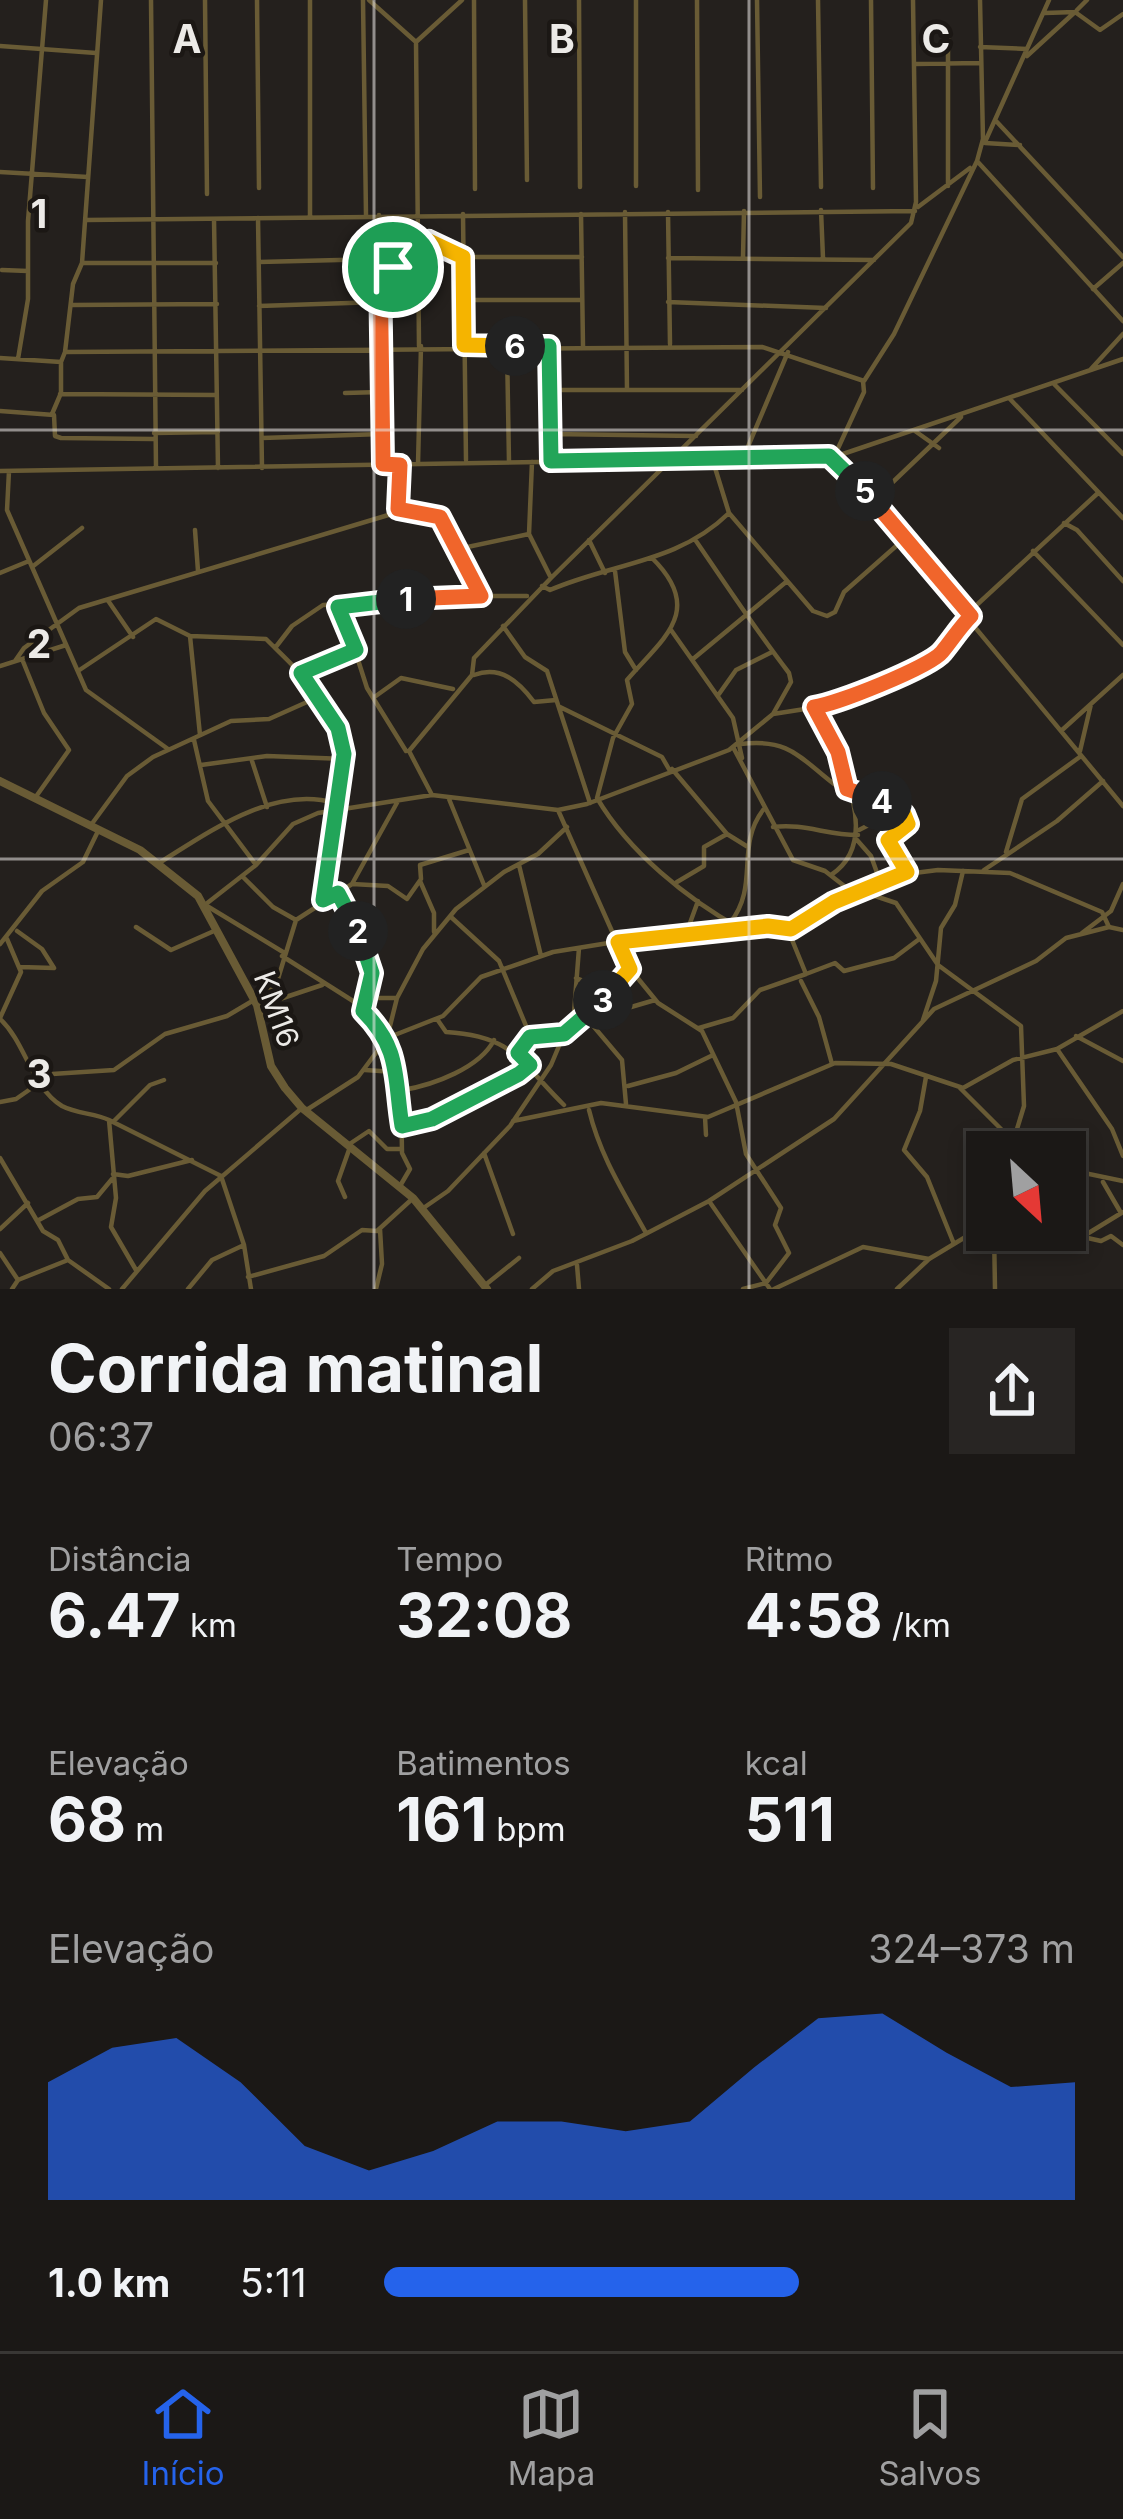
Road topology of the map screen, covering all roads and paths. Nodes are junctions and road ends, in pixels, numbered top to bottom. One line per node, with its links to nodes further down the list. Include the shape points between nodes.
1 (46, 0): 31 (street)
2 (101, 0): 32 (street)
3 (151, 0): 68 (street)
4 (205, 0): 53 (street)
5 (257, 0): 49 (street)
6 (310, 0): 65 (street)
7 (366, 0): 26 (street); 63 (street)
8 (462, 0): 26 (street)
9 (474, 0): 51 (street)
10 (525, 0): 44 (street)
11 (578, 0): 47 (street)
12 (636, 0): 45 (street)
13 (697, 0): 52 (street)
14 (757, 0): 54 (street)
15 (818, 0): 48 (street)
16 (871, 0): 50 (street)
17 (913, 0): 35 (street)
18 (980, 0): 30 (street)
19 (1048, 0): 23 (street)
20 (1071, 0): 22 (street)
21 (1087, 0): 22 (street)
22 (1076, 11): 23 (street); 24 (street, via 1100,30); 27 (street)
23 (1045, 13): 29 (street)
24 (1123, 14)
25 (948, 31): 36 (street)
26 (416, 42): 61 (street)
27 (1041, 45): 29 (street); 33 (street)
28 (0, 46): 31 (street)
29 (1028, 46): 30 (street); 33 (street)
30 (980, 47): 34 (street)
31 (42, 49): 32 (street); 42 (street)
32 (96, 52): 43 (street)
33 (1024, 58): 37 (street)
34 (980, 63): 36 (street); 38 (street)
35 (914, 64): 36 (street); 57 (street)
36 (949, 64): 46 (street)
37 (997, 122): 38 (street); 39 (street)
38 (983, 144): 39 (street); 40 (street)
39 (1020, 145): 78 (street)
40 (975, 162): 46 (street); 86 (street); 116 (street, via 894,334)
41 (0, 172): 42 (street)
42 (35, 175): 43 (street); 85 (street)
43 (88, 177): 69 (street)
44 (527, 180)
45 (636, 186)
46 (948, 186): 57 (street)
47 (580, 187)
48 (821, 187)
49 (260, 188)
50 (873, 188)
51 (476, 189)
52 (698, 190)
53 (207, 194)
54 (760, 197)
55 (821, 210): 56 (street); 57 (street); 76 (street)
56 (744, 211): 60 (street); 73 (street)
57 (915, 211): 77 (street)
58 (581, 212): 59 (street); 62 (street); 72 (street)
59 (626, 212): 60 (street); 105 (street)
60 (668, 212): 75 (street)
61 (419, 214): 62 (street); 64 (street); 70 (street)
62 (463, 214): 71 (street)
63 (366, 215): 64 (street); 65 (street)
64 (379, 215): 74 (street)
65 (310, 217): 67 (street)
66 (214, 218): 67 (street); 68 (street); 82 (street)
67 (259, 218): 80 (street)
68 (152, 219): 69 (street); 79 (street)
69 (86, 220): 81 (street)
70 (419, 242): 71 (street); 83 (street, via 398,266); 101 (street)
71 (463, 257): 72 (street); 87 (street)
72 (582, 257): 88 (street)
73 (743, 258): 75 (street); 76 (street)
74 (380, 259): 80 (street); 83 (street)
75 (668, 259): 90 (street)
76 (823, 259): 77 (street)
77 (874, 260): 95 (street)
78 (1123, 260): 86 (street)
79 (153, 262): 81 (street); 82 (street); 93 (street)
80 (259, 262): 94 (street)
81 (82, 263): 92 (street)
82 (216, 263): 91 (street)
83 (380, 268): 89 (street)
84 (2, 270): 85 (street)
85 (28, 271): 112 (street)
86 (1094, 289): 96 (street)
87 (464, 300): 88 (street); 98 (street)
88 (583, 300): 104 (street)
89 (379, 302): 94 (street); 100 (street)
90 (668, 302): 95 (street); 99 (street)
91 (217, 304): 93 (street); 107 (street)
92 (70, 305): 93 (street); 109 (street)
93 (154, 306): 110 (street)
94 (259, 306): 106 (street)
95 (826, 308): 108 (street)
96 (1123, 321)
97 (1123, 334): 115 (street)
98 (464, 345): 101 (street); 102 (street); 146 (street)
99 (670, 345): 105 (street); 108 (street)
100 (380, 346): 101 (street); 106 (street); 121 (street)
101 (420, 346): 148 (street)
102 (507, 346): 103 (street); 144 (street)
103 (549, 346): 104 (street); 118 (street)
104 (583, 346): 105 (street)
105 (627, 346): 119 (street)
106 (260, 348): 107 (street); 136 (street)
107 (216, 350): 110 (street); 124 (street)
108 (783, 351): 116 (street); 120 (street); 139 (street)
109 (64, 352): 110 (street); 114 (street)
110 (155, 352): 125 (street)
111 (0, 358): 112 (street)
112 (19, 359): 114 (street)
113 (1123, 359): 115 (street)
114 (62, 362): 123 (street)
115 (1091, 370): 117 (street)
116 (863, 381): 140 (street)
117 (1054, 384): 126 (street); 138 (street)
118 (551, 390): 119 (street); 133 (street)
119 (627, 390): 120 (street)
120 (742, 390): 135 (street)
121 (381, 392): 122 (street); 132 (street)
122 (346, 393)
123 (60, 394): 125 (street); 128 (street)
124 (217, 394): 125 (street); 130 (street)
125 (154, 395): 134 (street)
126 (1010, 398): 129 (street); 154 (street)
127 (0, 411): 128 (street)
128 (52, 414): 134 (street, via 61,439)
129 (961, 417): 131 (street); 137 (street)
130 (218, 432): 134 (street); 152 (street)
131 (913, 432): 137 (street); 140 (street)
132 (382, 434): 136 (street); 147 (street)
133 (551, 434): 135 (street); 143 (street)
134 (154, 436): 150 (street)
135 (696, 436): 141 (street)
136 (262, 437): 151 (street)
137 (936, 446): 155 (street)
138 (1123, 454)
139 (744, 456): 140 (street); 142 (street)
140 (834, 457): 155 (street)
141 (676, 458): 142 (street); 143 (street); 164 (street)
142 (712, 458): 157 (street)
143 (551, 461): 145 (street)
144 (509, 462): 145 (street); 146 (street)
145 (532, 462): 162 (street)
146 (466, 463): 148 (street)
147 (383, 464): 149 (street); 151 (street)
148 (418, 464): 149 (street)
149 (400, 465): 156 (street)
150 (156, 467): 152 (street); 153 (street)
151 (262, 468): 152 (street)
152 (218, 469)
153 (4, 471): 169 (street, via 6,506)
154 (1098, 493): 158 (street); 159 (street)
155 (874, 501): 163 (street)
156 (398, 509): 166 (street, via 439,515); 170 (street)
157 (730, 513): 165 (street); 176 (street)
158 (1123, 518)
159 (1064, 523): 167 (street); 175 (street)
160 (82, 528): 169 (street)
161 (195, 530): 170 (street)
162 (529, 535): 166 (street); 174 (street)
163 (905, 538): 176 (street, via 828,616 809,610); 183 (street)
164 (590, 540): 173 (street); 174 (street)
165 (696, 542): 168 (street); 182 (street, via 732,587)
166 (457, 549): 178 (street)
167 (1033, 551): 183 (street); 189 (street)
168 (652, 558): 172 (street); 186 (street, via 671,580)
169 (31, 564): 171 (street); 184 (street)
170 (198, 571): 180 (street)
171 (0, 572)
172 (615, 572): 173 (street); 197 (street, via 625,652)
173 (605, 573): 177 (street)
174 (551, 578): 177 (street)
175 (1123, 581)
176 (786, 582): 182 (street)
177 (542, 586): 179 (street)
178 (481, 596): 179 (street); 181 (street)
179 (530, 596): 185 (street)
180 (109, 601): 184 (street); 188 (street)
181 (338, 607): 191 (street, via 303,616); 192 (street)
182 (742, 614): 193 (street); 194 (street)
183 (970, 614): 208 (street, via 920,667); 210 (street)
184 (53, 621): 190 (street); 195 (street)
185 (502, 626): 200 (street, via 474,658); 206 (street, via 525,657 544,667)
186 (671, 630): 194 (street); 197 (street)
187 (190, 636): 188 (street, via 159,619); 191 (street, via 263,638); 212 (street)
188 (133, 637): 198 (street)
189 (1123, 644)
190 (66, 645): 195 (street); 198 (street)
191 (275, 648): 199 (street)
192 (356, 650): 199 (street); 205 (street)
193 (772, 652): 203 (street, via 736,670); 209 (street, via 791,677)
194 (693, 659): 203 (street)
195 (19, 660): 196 (street); 225 (street, via 69,750)
196 (0, 666)
197 (636, 670): 211 (street, via 627,680 632,704)
198 (78, 671): 214 (street, via 91,696)
199 (301, 673): 204 (street)
200 (472, 675): 202 (street); 206 (street, via 500,673 534,702)
201 (1123, 675): 207 (street)
202 (458, 687): 205 (street, via 446,691 401,677); 215 (street)
203 (718, 696): 213 (street, via 734,718)
204 (318, 697): 212 (street, via 277,717 240,718); 218 (street)
205 (373, 698): 215 (street)
206 (558, 703): 211 (street); 227 (street)
207 (1091, 704): 210 (street); 216 (street)
208 (814, 707): 209 (street); 223 (street)
209 (773, 714): 213 (street)
210 (1061, 731): 216 (street)
211 (615, 732): 220 (street); 227 (street)
212 (197, 737): 214 (street); 219 (street)
213 (738, 744): 220 (street); 223 (street, via 805,757); 233 (street)
214 (168, 749): 236 (street, via 127,776)
215 (408, 754): 224 (street)
216 (1080, 755): 222 (street); 243 (street, via 1022,799)
217 (251, 759): 218 (street); 219 (street); 231 (street)
218 (345, 759): 229 (street)
219 (200, 765): 235 (street, via 208,801)
220 (671, 770): 227 (street); 239 (street)
221 (0, 781): 225 (street, KM16)
222 (1103, 781): 230 (street); 243 (street)
223 (847, 789): 234 (street); 240 (street)
224 (432, 795): 226 (street); 228 (street)
225 (35, 798): 236 (street, KM16)
226 (449, 799): 232 (street); 242 (street)
227 (594, 800): 232 (street); 253 (street)
228 (398, 801): 229 (street); 255 (street)
229 (335, 806): 231 (street, via 308,798); 245 (street, via 293,824); 261 (street)
230 (1123, 806)
231 (267, 807): 235 (street)
232 (559, 810): 237 (street)
233 (763, 811): 238 (street); 241 (street)
234 (897, 811): 240 (street); 249 (street, via 908,826 888,840)
235 (225, 823): 244 (street); 245 (street)
236 (95, 827): 244 (street, KM16); 274 (street, via 83,862 42,891)
237 (567, 827): 246 (street); 280 (street)
238 (773, 827): 240 (street); 250 (street, via 796,863)
239 (727, 834): 241 (street); 253 (street, via 704,847 704,866)
240 (858, 835): 250 (street); 254 (street)
241 (748, 847): 267 (street, via 748,895)
242 (469, 850): 252 (street, via 423,862); 257 (street)
243 (1006, 852): 248 (street)
244 (160, 863): 263 (street, KM16)
245 (256, 865): 251 (street)
246 (519, 865): 257 (street); 284 (street)
247 (963, 870): 248 (street); 249 (street); 285 (street, via 941,928)
248 (983, 871): 264 (street, via 1010,873)
249 (907, 872): 254 (street)
250 (831, 875): 260 (street)
251 (242, 877): 263 (street); 266 (street)
252 (420, 881): 255 (street, via 403,900 388,886); 277 (street)
253 (677, 882): 262 (street)
254 (880, 882): 259 (street)
255 (352, 884): 258 (street)
256 (1123, 884): 264 (street)
257 (484, 885): 265 (street)
258 (338, 893): 261 (street); 294 (street, via 372,973)
259 (865, 893): 260 (street); 279 (street, via 896,903)
260 (855, 894): 272 (street)
261 (323, 900): 266 (street)
262 (698, 901): 267 (street); 276 (street)
263 (207, 905): 270 (street, KM16); 283 (street)
264 (1105, 915): 269 (street); 275 (street)
265 (451, 917): 277 (street); 287 (street)
266 (296, 920): 283 (street)
267 (730, 923): 271 (street)
268 (136, 927): 270 (street, via 171,950)
269 (1109, 927): 273 (street); 275 (street)
270 (219, 928): 297 (street, KM16)
271 (740, 929): 272 (street); 276 (street)
272 (788, 930): 289 (street)
273 (1123, 930)
274 (16, 931): 278 (street); 286 (street, via 54,968)
275 (1082, 933): 292 (street)
276 (686, 934): 280 (street)
277 (434, 936): 295 (street)
278 (8, 939): 281 (street); 286 (street)
279 (918, 940): 285 (street); 289 (street, via 867,968 844,971 835,963)
280 (618, 942): 282 (street); 288 (street)
281 (0, 944)
282 (578, 948): 284 (street); 290 (street)
283 (283, 954): 291 (street); 297 (street, via 277,982)
284 (541, 956): 287 (street)
285 (938, 965): 292 (street); 303 (street)
286 (20, 967): 301 (street)
287 (502, 968): 302 (street); 310 (street)
288 (630, 969): 293 (street); 296 (street)
289 (803, 976): 306 (street, via 760,990 733,1018); 318 (street)
290 (576, 978): 293 (street); 305 (street)
291 (322, 985): 297 (street); 298 (street)
292 (969, 990): 303 (street); 315 (street, via 1021,1026)
293 (611, 992): 300 (street)
294 (364, 998): 295 (street); 298 (street)
295 (397, 998): 308 (street)
296 (656, 1000): 304 (street); 306 (street)
297 (257, 1004): 323 (street, via 165,1034 114,1070); 334 (street, KM16, via 272,1066)
298 (363, 1011): 308 (street)
299 (1123, 1011): 309 (street)
300 (582, 1016): 304 (street); 305 (street)
301 (0, 1018): 323 (street)
302 (437, 1019): 308 (street); 311 (street, via 446,1032)
303 (923, 1020): 317 (street)
304 (589, 1021): 326 (street, via 622,1060)
305 (572, 1026): 307 (street)
306 (700, 1028): 314 (street)
307 (564, 1034): 310 (street); 325 (street)
308 (387, 1036): 320 (street); 321 (street)
309 (1076, 1036): 312 (street); 316 (street)
310 (530, 1037): 313 (street)
311 (494, 1040): 313 (street); 328 (street, via 484,1056 428,1086)
312 (1057, 1049): 315 (street); 345 (street)
313 (518, 1053): 319 (street)
314 (711, 1056): 326 (street); 333 (street)
315 (1026, 1056): 327 (street); 340 (street)
316 (1123, 1061)
317 (884, 1062): 318 (street); 322 (street); 348 (street, via 841,1113)
318 (832, 1064): 333 (street)
319 (530, 1065): 325 (street); 338 (street, via 432,1119)
320 (365, 1070): 321 (street); 334 (street)
321 (396, 1072): 328 (street)
322 (926, 1077): 327 (street); 369 (street, via 904,1150 927,1177)
323 (40, 1079): 329 (street); 336 (street, via 63,1106)
324 (164, 1080): 336 (street)
325 (540, 1082): 331 (street); 337 (street)
326 (628, 1085): 330 (street)
327 (960, 1088): 339 (street)
328 (401, 1090): 338 (street)
329 (0, 1102)
330 (626, 1104): 332 (street); 335 (street)
331 (565, 1106): 332 (street); 337 (street)
332 (588, 1107): 364 (street, via 607,1165)
333 (736, 1109): 335 (street); 348 (street)
334 (304, 1110): 342 (street, KM16); 350 (street)
335 (705, 1118): 341 (street)
336 (112, 1120): 347 (street); 351 (street)
337 (513, 1121): 344 (street)
338 (402, 1126): 343 (street)
339 (1002, 1131)
340 (1019, 1131)
341 (706, 1135)
342 (349, 1146): 343 (street, via 369,1131 387,1149); 354 (street, KM16); 355 (street, via 338,1181)
343 (402, 1149): 354 (street, via 410,1169)
344 (484, 1153): 359 (street); 365 (street)
345 (1123, 1156)
346 (0, 1158): 358 (street)
347 (191, 1160): 350 (street); 351 (street)
348 (755, 1172): 357 (street); 383 (street, via 781,1208 775,1225 789,1251)
349 (1086, 1174): 352 (street)
350 (221, 1176): 370 (street); 379 (street)
351 (112, 1177): 361 (street, via 97,1197); 379 (street, via 111,1227)
352 (1101, 1178): 353 (street); 360 (street)
353 (1123, 1181)
354 (400, 1186): 356 (street, KM16)
355 (345, 1197)
356 (413, 1198): 359 (street, KM16); 363 (street)
357 (709, 1202): 364 (street); 383 (street)
358 (28, 1203): 361 (street); 362 (street)
359 (422, 1208): 384 (street, KM16)
360 (1122, 1212): 366 (street)
361 (37, 1221): 376 (street)
362 (0, 1229)
363 (380, 1229): 381 (street, via 362,1229 312,1261); 390 (street)
364 (646, 1233): 377 (street)
365 (513, 1234)
366 (1086, 1235)
367 (966, 1237): 369 (street)
368 (1086, 1237): 371 (street, via 1112,1236)
369 (954, 1244): 375 (street)
370 (244, 1245): 381 (street); 388 (street, via 212,1260)
371 (1123, 1245)
372 (994, 1251): 395 (street)
373 (0, 1253): 378 (street)
374 (519, 1258): 384 (street)
375 (929, 1258): 383 (street, via 863,1247); 394 (street)
376 (68, 1260): 382 (street); 386 (street)
377 (577, 1262): 391 (street); 392 (street)
378 (10, 1270): 380 (street); 382 (street)
379 (136, 1270): 387 (street)
380 (0, 1275)
381 (248, 1277): 389 (street)
382 (17, 1280): 385 (street)
383 (770, 1287): 393 (street)
384 (485, 1288)
385 (12, 1289)
386 (109, 1289)
387 (122, 1289)
388 (188, 1289)
389 (251, 1289)
390 (376, 1289)
391 (532, 1289)
392 (579, 1289)
393 (743, 1289)
394 (897, 1289)
395 (995, 1289)

